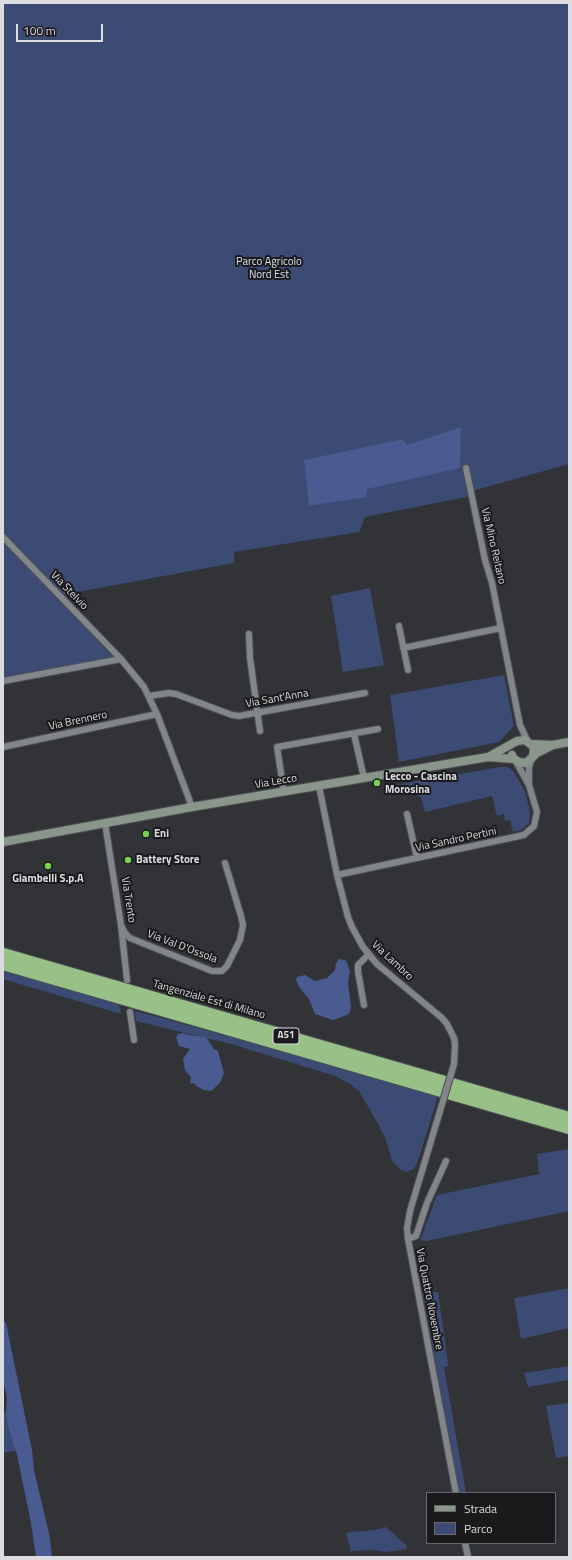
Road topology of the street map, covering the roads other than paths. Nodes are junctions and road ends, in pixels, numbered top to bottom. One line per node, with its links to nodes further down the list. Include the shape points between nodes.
1 (466, 468): 4 (street, Via Mino Reitano)
2 (3, 537): 7 (street, Via Stelvio)
3 (400, 626): 6 (street)
4 (501, 628): 6 (street); 14 (street, Via Mino Reitano)
5 (249, 634): 12 (street)
6 (403, 648): 8 (street)
7 (121, 659): 9 (street); 11 (street, Via Stelvio)
8 (408, 670)
9 (3, 681)
10 (365, 693): 12 (street, Via Sant'Anna)
11 (149, 696): 12 (street, Via Sant'Anna, via 176,694 232,715); 13 (street, Via Stelvio)
12 (257, 713): 16 (street)
13 (157, 714): 22 (street, Via Brennero); 30 (street, Via Stelvio)
14 (520, 725): 19 (street, Via Mino Reitano, via 521,732); 20 (street, Via Mino Reitano)
15 (378, 729): 17 (street)
16 (260, 731)
17 (354, 734): 26 (street); 29 (street, via 277,748)
18 (569, 742): 21 (street, Via Lecco)
19 (516, 743): 20 (street, Via Lecco, via 525,740); 23 (street, Via Lecco); 25 (street, via 511,750)
20 (530, 743): 21 (street, Via Lecco); 24 (street, via 534,752)
21 (553, 745): 24 (street, Via Lecco)
22 (3, 747)
23 (488, 757): 25 (street, Via Lecco); 26 (street, Via Lecco)
24 (532, 758): 25 (street, Via Lecco, via 526,763); 27 (street)
25 (515, 760): 27 (street)
26 (364, 778): 28 (street, Via Lecco)
27 (529, 785): 34 (street, Via Sandro Pertini, via 536,812 534,826 524,835)
28 (319, 786): 29 (street, Via Lecco); 36 (street, Via Lambro)
29 (284, 792): 30 (street, Via Lecco)
30 (192, 807): 32 (street)
31 (407, 814): 34 (street)
32 (104, 823): 33 (street); 37 (street, Via Trento)
33 (3, 842)
34 (417, 858): 36 (street, Via Sandro Pertini)
35 (225, 863): 37 (street, Via Val D'Ossola, via 243,925 240,940 222,971 212,971 130,938)
36 (337, 875): 39 (street, Via Lambro, via 348,917)
37 (121, 925): 41 (street, Via Trento)
38 (3, 954): 46 (highway, Tangenziale Est di Milano / A51)
39 (368, 955): 42 (street, via 358,965); 45 (street, Via Lambro, bridge, via 442,1018 454,1038 454,1064)
40 (3, 965): 47 (highway, Tangenziale Est di Milano / A51)
41 (127, 980)
42 (364, 1005)
43 (130, 1012): 44 (street)
44 (134, 1040)
45 (440, 1111): 49 (street, Via Quattro Novembre, via 410,1212)
46 (569, 1118)
47 (569, 1128)
48 (446, 1161): 49 (street, via 427,1203 416,1236)
49 (408, 1239): 50 (street, Via Quattro Novembre)
50 (456, 1492)
51 (465, 1544): 52 (street)
52 (468, 1557)

